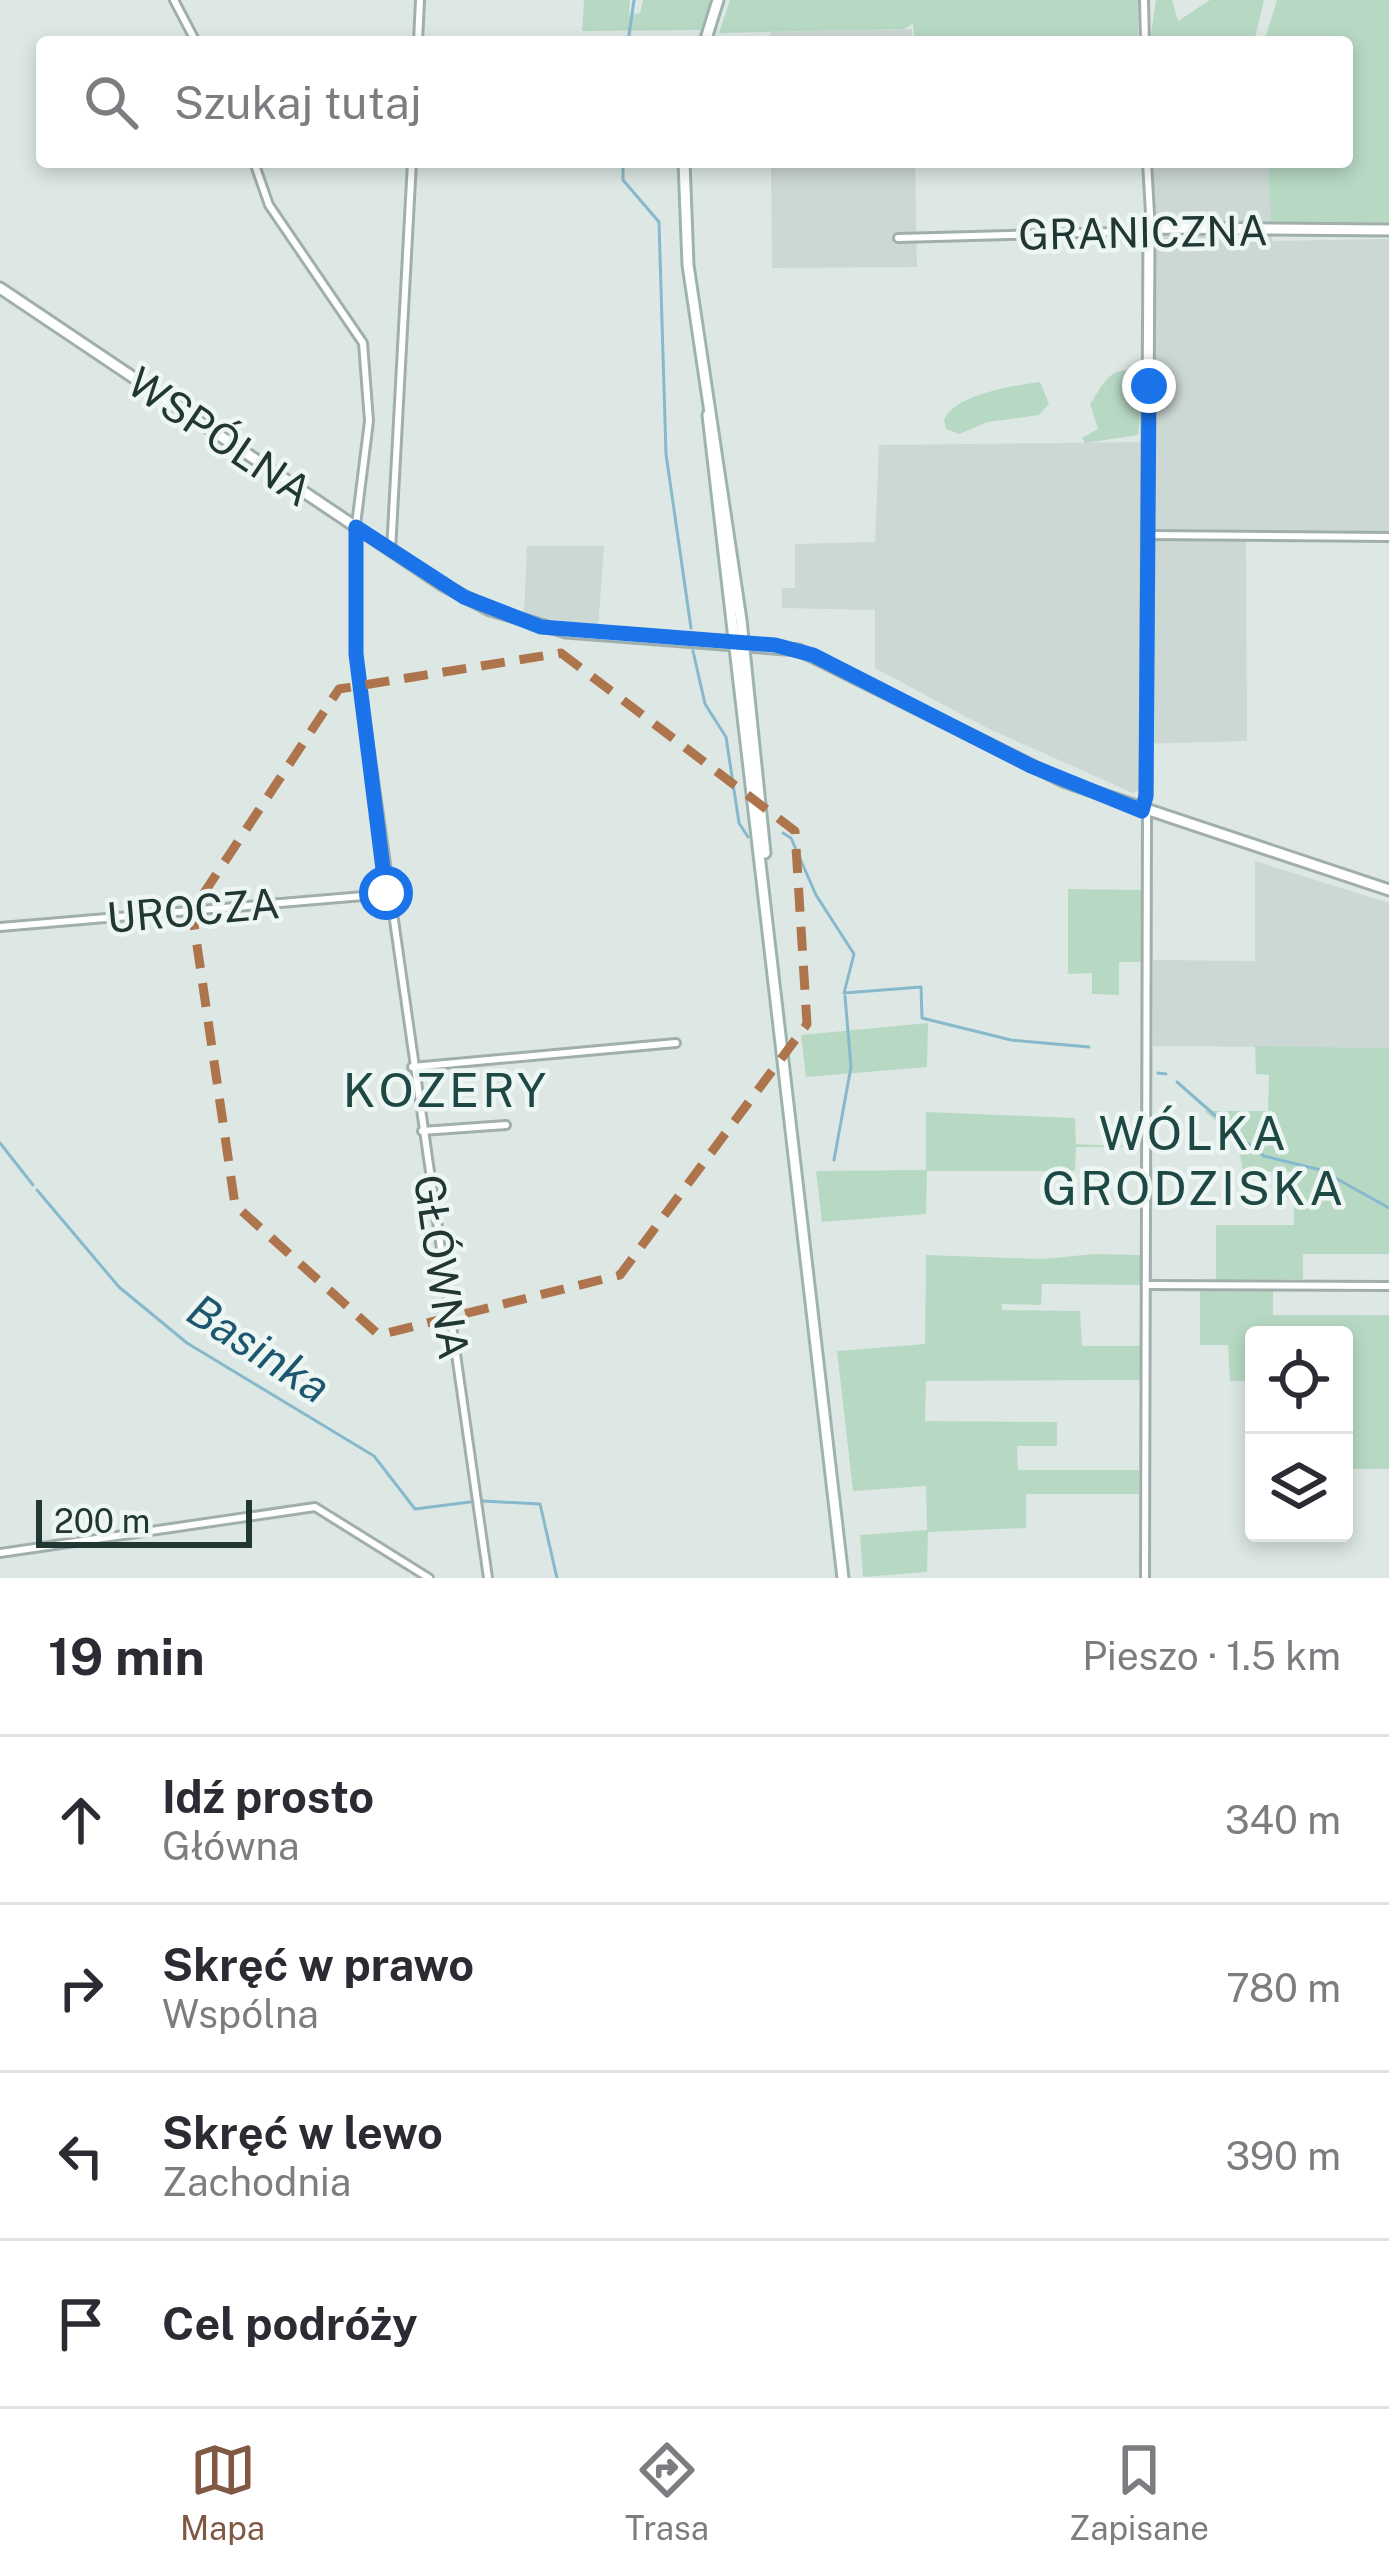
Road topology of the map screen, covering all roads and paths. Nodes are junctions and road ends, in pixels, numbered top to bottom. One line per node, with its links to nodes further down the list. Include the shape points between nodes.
1 (174, 0): 5 (street)
2 (420, 0): 6 (street)
3 (718, 0): 7 (street)
4 (1144, 0): 8 (street)
5 (193, 36)
6 (418, 36)
7 (707, 36)
8 (1145, 36)
9 (256, 168): 17 (street, GŁÓWNA, via 268,205 363,344 369,421)
10 (412, 168): 20 (street)
11 (684, 168): 21 (street, via 688,265)
12 (1147, 168): 14 (street)
13 (1389, 230): 14 (street, GRANICZNA)
14 (1151, 231): 15 (street, GRANICZNA); 18 (street)
15 (898, 238)
16 (0, 288): 17 (street, WSPÓLNA)
17 (356, 527): 20 (street, WSPÓLNA); 24 (street, GŁÓWNA, via 356,654)
18 (1145, 535): 19 (street); 22 (street)
19 (1389, 537)
20 (391, 551): 21 (street, WSPÓLNA, via 464,597 541,627)
21 (738, 643): 22 (street, WSPÓLNA, via 813,655 1031,766); 35 (street)
22 (1144, 812): 23 (street, WSPÓLNA); 30 (street)
23 (1389, 890)
24 (386, 893): 25 (street, UROCZA); 27 (street, GŁÓWNA)
25 (0, 927)
26 (676, 1043): 27 (street)
27 (412, 1067): 29 (street, GŁÓWNA)
28 (506, 1125): 29 (street)
29 (422, 1131): 34 (street, GŁÓWNA)
30 (1147, 1285): 31 (street); 36 (street)
31 (1389, 1286)
32 (0, 1553): 33 (street, via 315,1507)
33 (429, 1578)
34 (488, 1578)
35 (843, 1578)
36 (1145, 1578)

